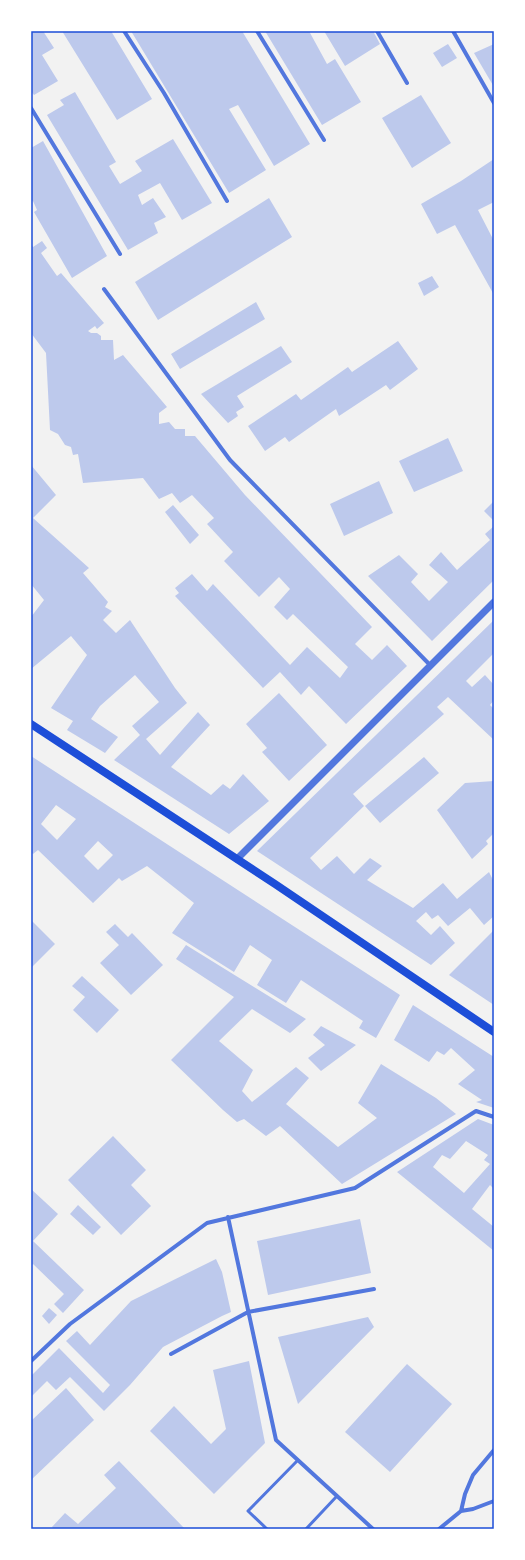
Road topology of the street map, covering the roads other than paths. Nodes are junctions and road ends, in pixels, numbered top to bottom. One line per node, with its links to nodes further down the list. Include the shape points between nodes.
1 (124, 31): 9 (street, via 164,93)
2 (256, 31): 8 (street)
3 (377, 31): 5 (street)
4 (453, 31): 6 (street)
5 (407, 83)
6 (494, 103)
7 (31, 108): 10 (street, via 84,191)
8 (324, 140)
9 (227, 201)
10 (120, 254)
11 (104, 290): 13 (street, via 230,460)
12 (494, 602): 13 (street)
13 (430, 666): 15 (street)
14 (31, 724): 15 (main road)
15 (237, 859): 16 (main road)
16 (494, 1032)
17 (494, 1117): 18 (street, via 476,1111 356,1188)
18 (228, 1217): 20 (street); 22 (street, via 207,1222 70,1324)
19 (374, 1289): 20 (street)
20 (248, 1312): 21 (street); 24 (street, via 276,1440)
21 (171, 1354)
22 (31, 1361)
23 (494, 1450): 27 (street, via 473,1475 464,1494)
24 (298, 1460): 25 (street); 28 (lane, via 248,1511)
25 (337, 1496): 29 (lane); 30 (street)
26 (494, 1501): 27 (street)
27 (461, 1511): 31 (street)
28 (267, 1529)
29 (306, 1529)
30 (373, 1529)
31 (439, 1529)

